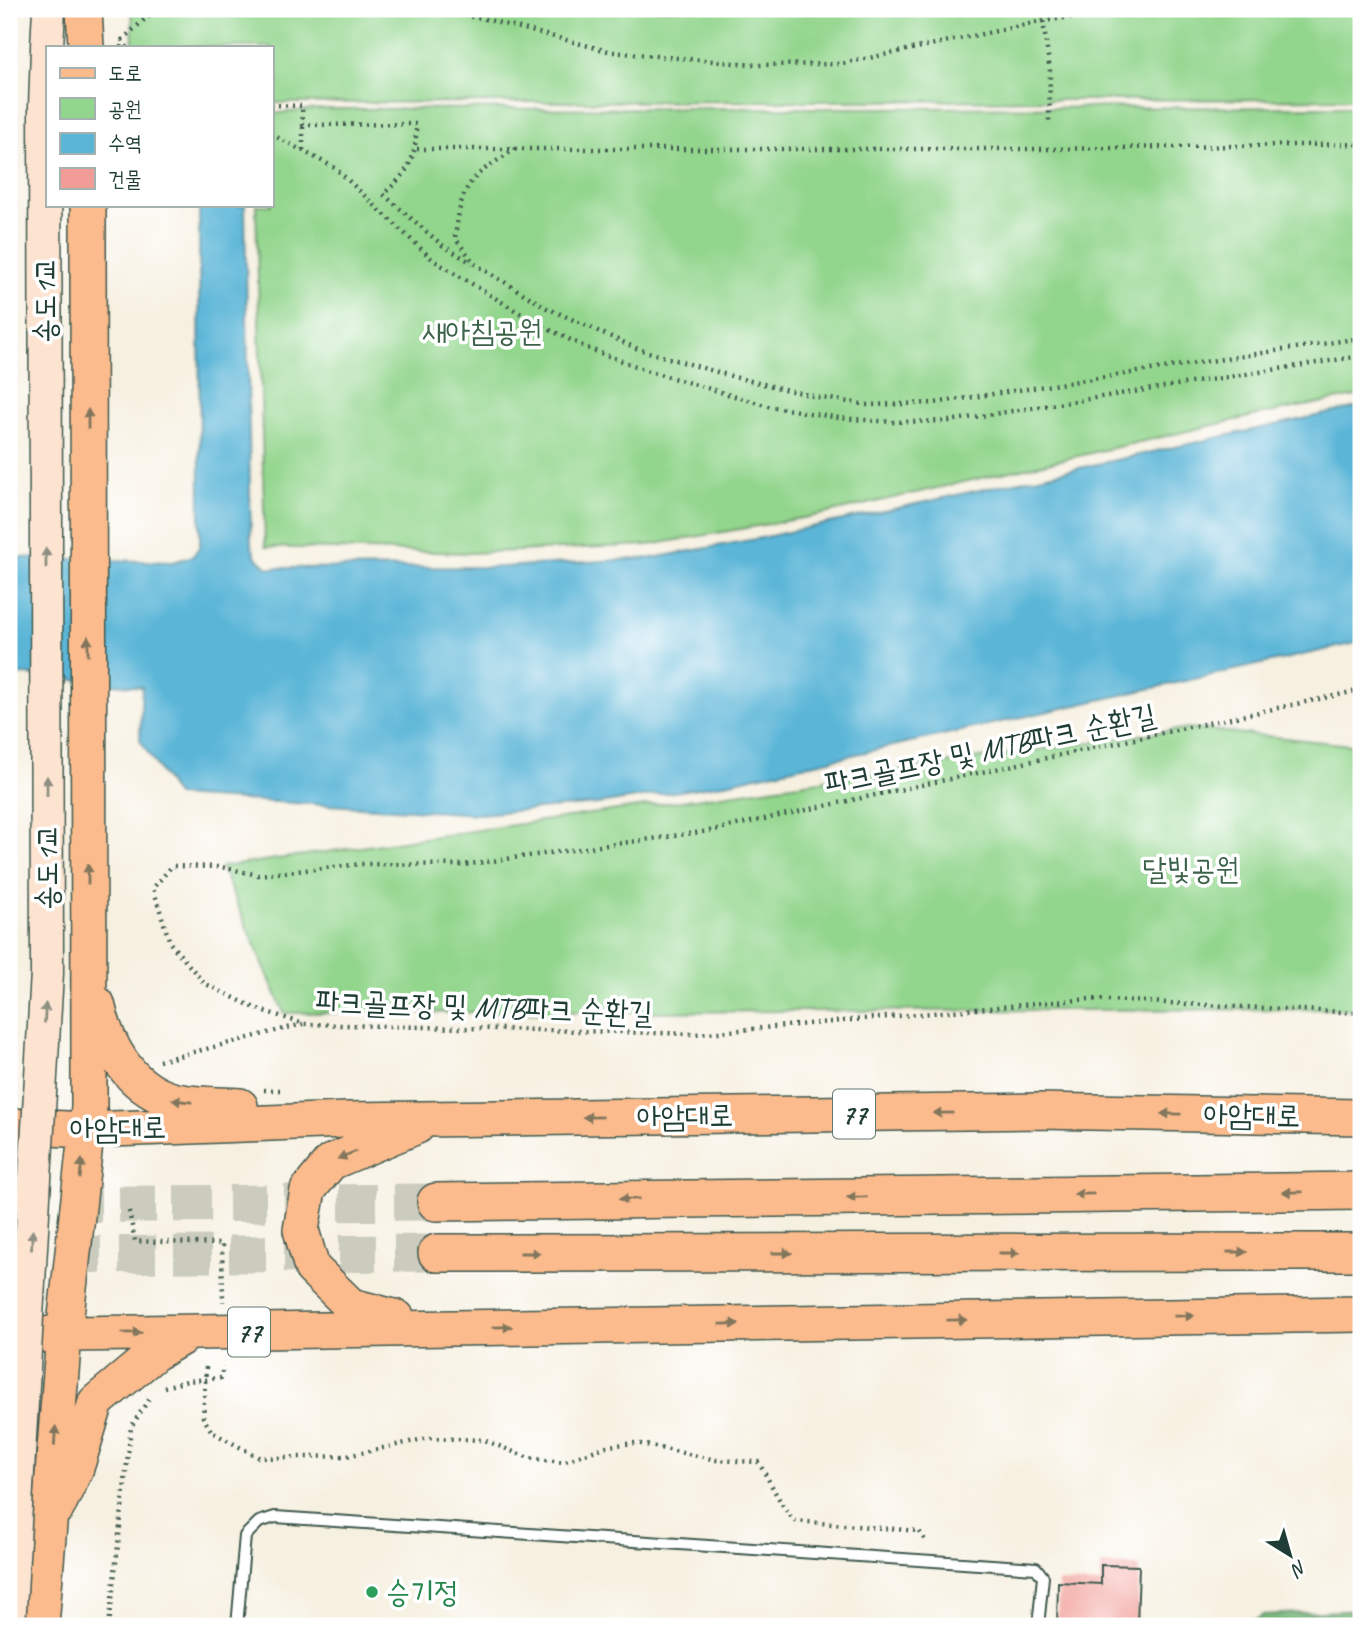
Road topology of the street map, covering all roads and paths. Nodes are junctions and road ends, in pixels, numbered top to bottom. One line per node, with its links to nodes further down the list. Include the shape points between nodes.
1 (49, 9): 8 (main road, 송도1교)
2 (84, 9): 9 (main road)
3 (166, 9): 7 (path, via 146,18)
4 (422, 9): 6 (path, via 485,19 612,52 757,65 841,64)
5 (1131, 9): 6 (path)
6 (1043, 22): 14 (path, via 1050,71)
7 (122, 40): 10 (path); 11 (path)
8 (47, 46)
9 (86, 46)
10 (121, 46)
11 (126, 46)
12 (46, 78): 51 (main road, 송도1교, one-way to 12, bridge, via 47,974)
13 (273, 105): 15 (path, via 302,106)
14 (1049, 124)
15 (303, 125): 18 (path, via 416,124); 20 (path)
16 (273, 135): 20 (path)
17 (1361, 144): 19 (path)
18 (417, 149): 19 (path); 22 (path, via 400,179 383,194 442,246)
19 (516, 149): 22 (path, via 477,172 459,202 455,239)
20 (303, 150): 24 (path, via 335,169 433,260 536,323 649,371 768,406 839,418 949,421)
21 (88, 206): 26 (main road, one-way to 21)
22 (475, 264): 23 (path, via 547,309 638,349 734,377 868,405 958,400)
23 (1361, 338)
24 (1361, 356)
25 (1361, 691): 28 (path, 파크골프장 및 MTB파크 순환길, via 709,831 463,865 361,864 258,875 221,867 172,866 153,888 170,943 204,983 255,1008)
26 (87, 942): 32 (main road, one-way to 26, via 170,1100 139,1083 124,1069 97,1008); 34 (main road)
27 (1361, 1013): 28 (path, 파크골프장 및 MTB파크 순환길, via 1089,999 696,1034)
28 (304, 1024): 29 (path)
29 (147, 1064)
30 (1361, 1117): 31 (main road, 아암대로 / 77, one-way to 31, via 1038,1111)
31 (433, 1119): 32 (main road, 아암대로 / 77); 42 (main road, one-way to 42, via 331,1161 308,1190 301,1230 312,1268 351,1306)
32 (347, 1120): 34 (main road, 아암대로 / 77)
33 (9, 1126): 34 (main road, 아암대로 / 77)
34 (86, 1130): 44 (main road, one-way to 34)
35 (1361, 1191): 36 (highway, one-way to 36)
36 (436, 1202)
37 (129, 1212): 40 (path, via 135,1241 222,1244)
38 (1361, 1252): 39 (highway, one-way to 38)
39 (437, 1253)
40 (223, 1303)
41 (1361, 1314): 42 (main road, 77, one-way to 41)
42 (434, 1328): 43 (main road, 77)
43 (190, 1333): 44 (main road, 77, one-way to 43); 49 (main road, via 155,1353 96,1402 76,1468)
44 (64, 1334): 45 (main road, 77); 49 (main road, one-way to 44)
45 (9, 1335)
46 (222, 1366): 48 (path, via 221,1378)
47 (206, 1367): 48 (path)
48 (205, 1379): 50 (path, via 204,1417 212,1432 260,1458 347,1456 428,1438 485,1440 529,1458 563,1462 607,1446 636,1443 716,1461 758,1462 777,1490 782,1507 795,1521 919,1531); 53 (path, via 167,1385 148,1400 131,1427)
49 (48, 1526): 52 (main road)
50 (929, 1546)
51 (9, 1626)
52 (41, 1626)
53 (109, 1626)
54 (237, 1626): 55 (lane, via 245,1536 259,1522 275,1517 1036,1568 1042,1577)
55 (1038, 1626)

